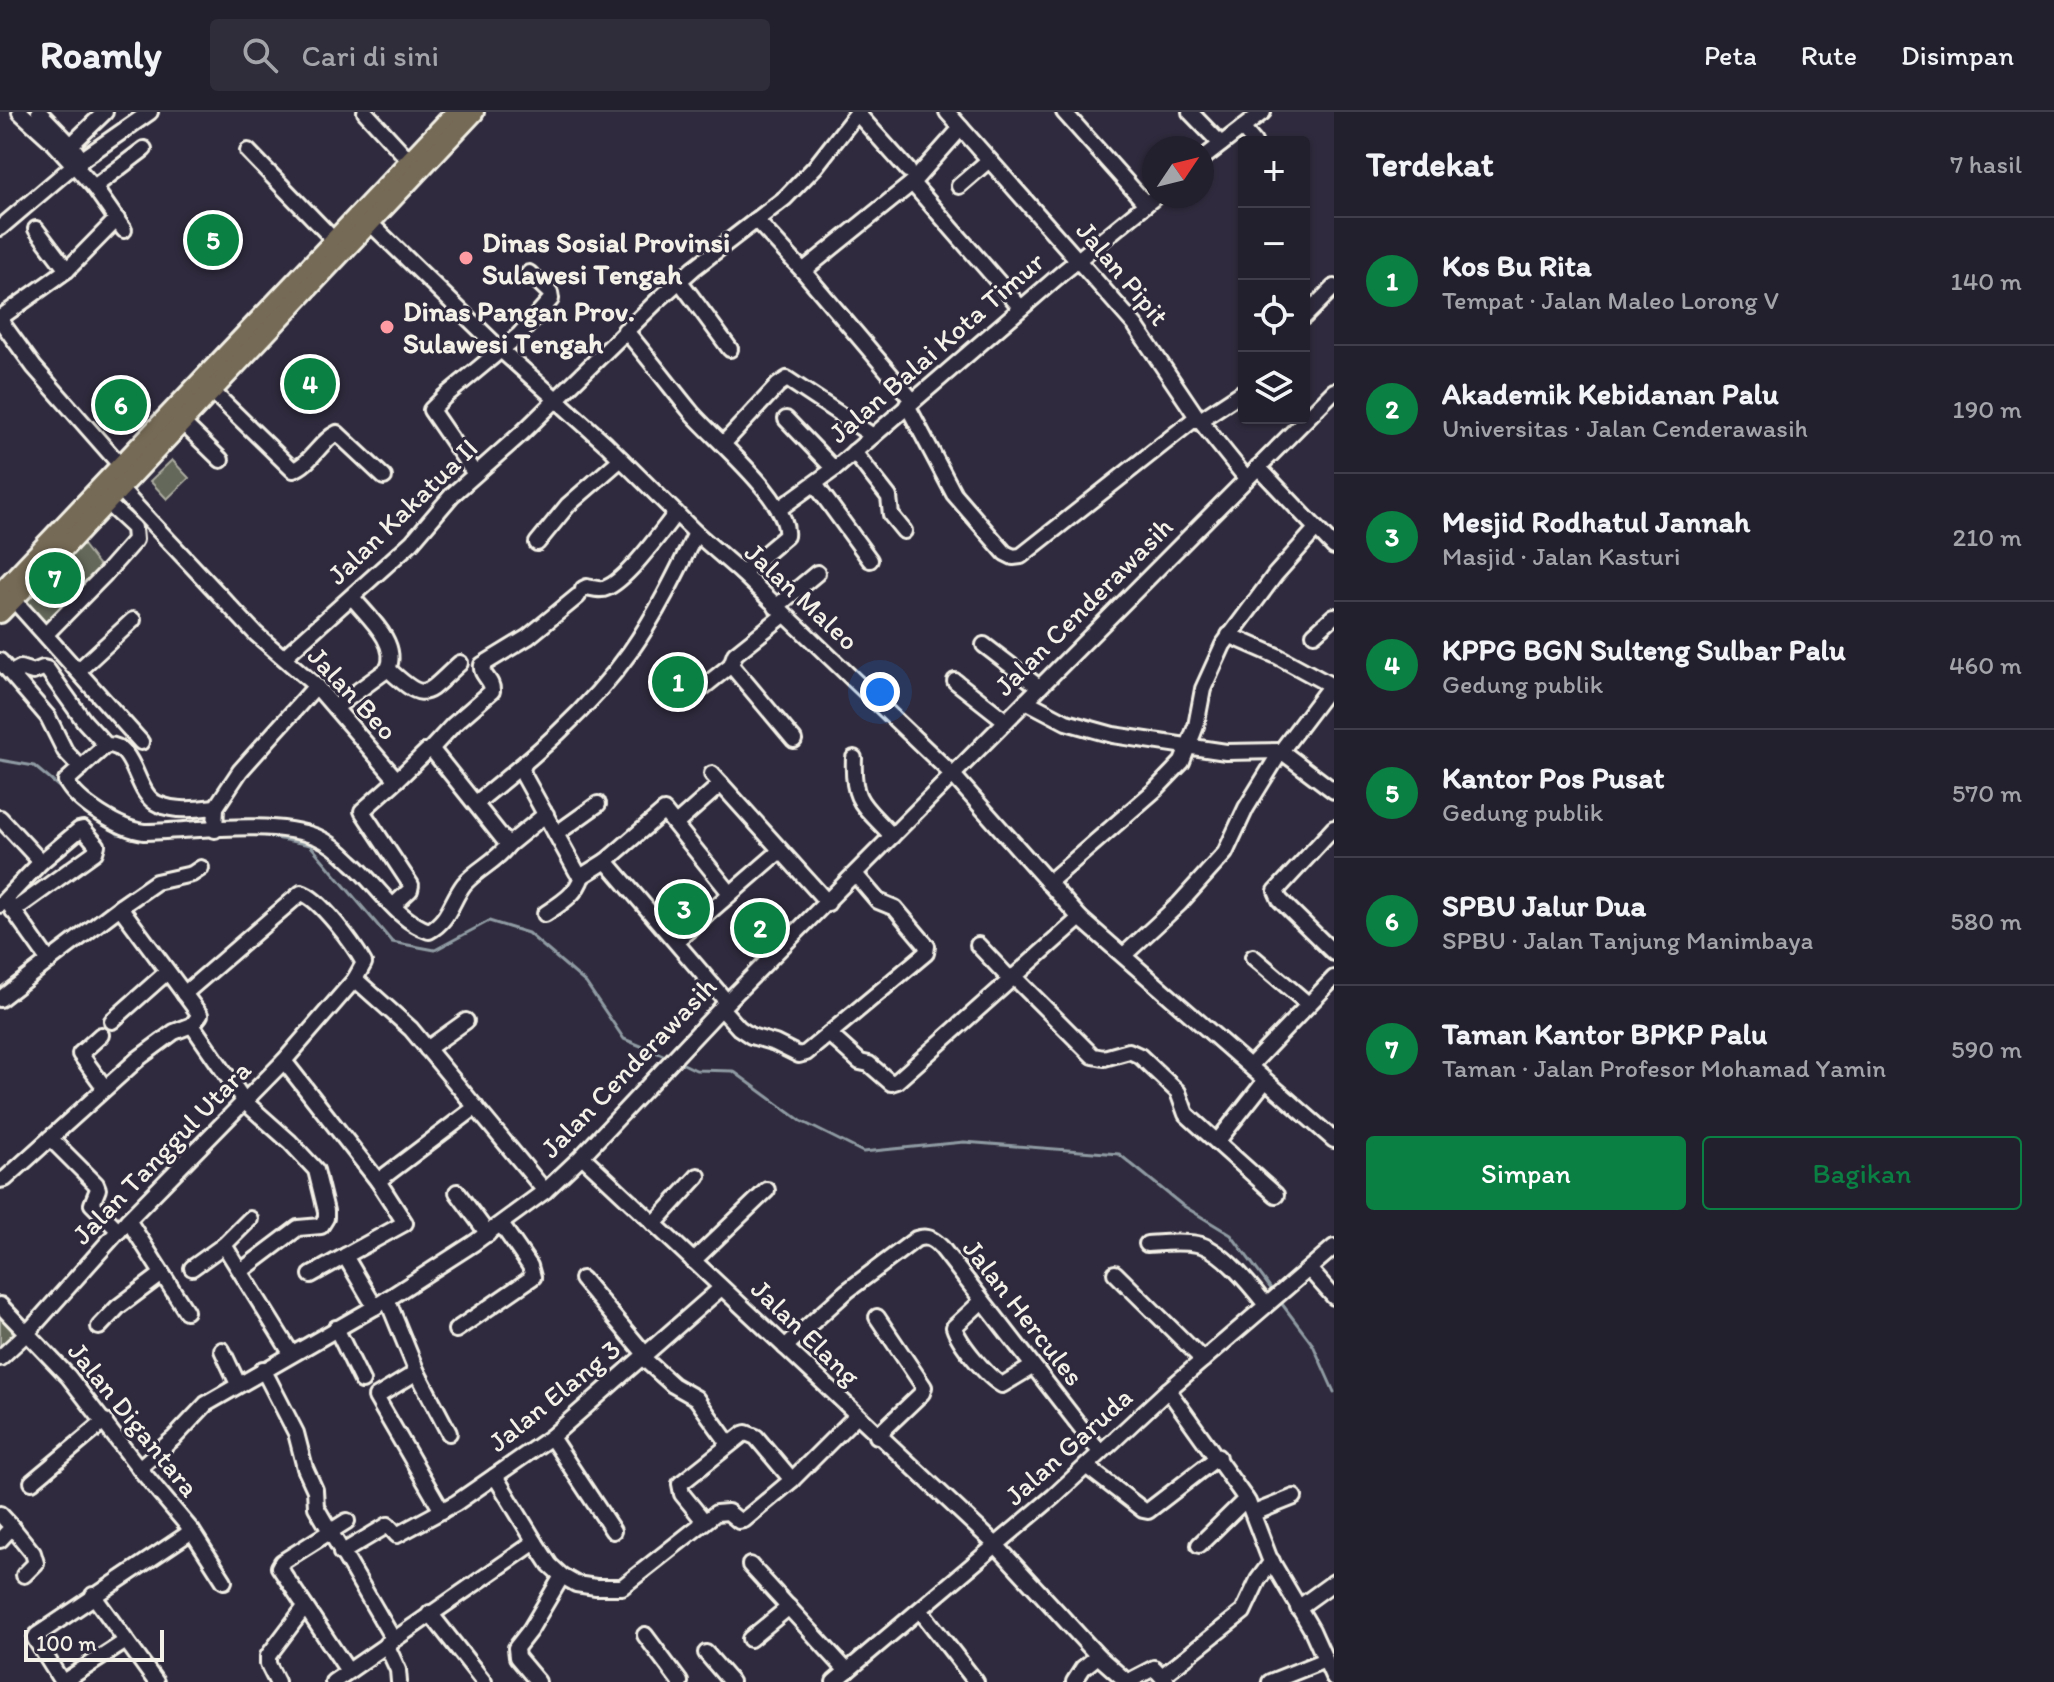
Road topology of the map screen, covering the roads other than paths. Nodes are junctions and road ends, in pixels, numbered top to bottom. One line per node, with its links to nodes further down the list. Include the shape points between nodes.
1 (20, 112): 23 (street)
2 (39, 112): 17 (street)
3 (105, 112): 17 (street)
4 (150, 112): 23 (street)
5 (365, 112): 22 (street)
6 (456, 112): 22 (main road)
7 (474, 112): 30 (main road)
8 (858, 112): 24 (street); 29 (street, Jalan Kakatua II, via 802,182)
9 (947, 112): 13 (street, Jalan Pipit)
10 (1064, 112): 27 (street)
11 (1190, 112): 16 (street)
12 (1263, 112): 14 (street)
13 (961, 128): 21 (street, Jalan Pipit); 24 (street)
14 (1242, 128): 15 (street); 16 (street)
15 (1249, 136)
16 (1221, 144): 19 (street)
17 (71, 145): 23 (street)
18 (144, 149): 26 (street)
19 (1214, 150)
20 (248, 151): 33 (street)
21 (989, 160): 25 (street); 34 (street, Jalan Pipit)
22 (410, 161): 33 (main road)
23 (78, 163): 26 (street); 31 (street)
24 (910, 177): 36 (street); 40 (street)
25 (959, 186)
26 (94, 187): 35 (street, via 120,224)
27 (1142, 191)
28 (1142, 207): 34 (street, Jalan Balai Kota Timur)
29 (756, 220): 36 (street); 38 (street, Jalan Kakatua II)
30 (370, 223): 46 (street, Jalan Maleo); 47 (main road)
31 (0, 228)
32 (36, 229): 35 (street)
33 (334, 240): 60 (main road)
34 (1079, 259): 40 (street, Jalan Balai Kota Timur); 53 (street, Jalan Pipit, via 1135,325)
35 (67, 270): 42 (street)
36 (803, 271): 51 (street)
37 (529, 273): 46 (street, via 551,299)
38 (679, 280): 43 (street, Jalan Kakatua II); 45 (street)
39 (1334, 287): 41 (street)
40 (1021, 308): 51 (street, Jalan Balai Kota Timur)
41 (1310, 311)
42 (0, 319): 44 (street)
43 (625, 330): 50 (street, Jalan Kakatua II); 56 (street, via 695,416)
44 (6, 344): 60 (street)
45 (730, 349)
46 (501, 350): 50 (street, Jalan Maleo); 62 (street, via 431,410)
47 (212, 391): 54 (main road); 63 (street, via 293,470 337,433)
48 (1334, 391): 61 (street, Jalan Cenderawasih)
49 (1238, 395): 53 (street)
50 (555, 400): 58 (street, Jalan Maleo); 62 (street, Jalan Kakatua II)
51 (910, 403): 53 (street, via 954,494 1011,557 1021,556); 55 (street, Jalan Balai Kota Timur)
52 (786, 419): 64 (street)
53 (1198, 419): 65 (street, Jalan Pipit)
54 (182, 422): 59 (street); 66 (main road)
55 (873, 436): 56 (street, via 787,379); 57 (street, Jalan Balai Kota Timur)
56 (724, 443): 68 (street)
57 (854, 452): 64 (street, Jalan Balai Kota Timur); 71 (street, via 889,497 891,515)
58 (621, 459): 69 (street, Jalan Maleo); 73 (street, via 568,505)
59 (221, 460)
60 (121, 466): 79 (main road)
61 (1258, 467): 65 (street, Jalan Cenderawasih); 70 (street)
62 (475, 474): 78 (street, Jalan Kakatua II)
63 (384, 477)
64 (824, 477): 68 (street, Jalan Balai Kota Timur); 75 (street)
65 (1246, 478): 97 (street, Jalan Cenderawasih)
66 (120, 489): 67 (main road); 87 (street, Jalan Beo)
67 (106, 502): 79 (main road); 83 (street, via 134,528 135,540)
68 (779, 509): 76 (street, via 786,536)
69 (676, 513): 72 (street, Jalan Maleo); 106 (street, via 610,586 587,587 528,637 485,661 481,667 492,691)
70 (1316, 529): 74 (street); 85 (street)
71 (904, 531)
72 (696, 533): 76 (street, Jalan Maleo); 109 (street, via 628,655)
73 (537, 543)
74 (1334, 547)
75 (870, 560)
76 (742, 573): 80 (street, Jalan Maleo)
77 (817, 573): 80 (street)
78 (352, 597): 87 (street, Jalan Kakatua II); 91 (street, via 386,640 391,651)
79 (4, 602): 83 (street)
80 (780, 611): 90 (street, via 735,654); 111 (street, Jalan Maleo)
81 (1334, 616): 84 (street)
82 (133, 620): 92 (street)
83 (46, 634): 92 (street)
84 (1314, 634)
85 (1229, 635): 96 (street); 105 (street, via 1206,681)
86 (984, 645): 97 (street)
87 (284, 657): 95 (street, Jalan Beo)
88 (0, 661): 93 (street)
89 (460, 663): 91 (street, via 421,693)
90 (731, 665): 98 (street); 102 (street)
91 (388, 669): 100 (street)
92 (79, 670): 103 (street)
93 (11, 673): 104 (street, via 47,669); 110 (street)
94 (955, 681): 101 (street)
95 (316, 686): 100 (street, Jalan Beo); 116 (street, via 240,771)
96 (1332, 686): 107 (street)
97 (1039, 687): 99 (street, Jalan Cenderawasih)
98 (687, 700)
99 (1026, 701): 101 (street, Jalan Cenderawasih); 105 (street, via 1085,728)
100 (336, 707): 112 (street, Jalan Beo)
101 (1006, 721): 111 (street, Jalan Cenderawasih)
102 (794, 740)
103 (141, 742)
104 (106, 745): 110 (street); 116 (street, via 122,750 143,791 159,805)
105 (1189, 748): 107 (street); 131 (street, via 1155,790)
106 (430, 750): 112 (street, Jalan Beo); 114 (street, Jalan Beo)
107 (1281, 751): 113 (street); 142 (street, via 1225,853)
108 (854, 758): 123 (street, via 854,791)
109 (524, 764): 114 (street); 117 (street, via 524,776)
110 (81, 768): 121 (street, via 68,778 68,785 120,826 144,832)
111 (952, 774): 123 (street, Jalan Cenderawasih); 131 (street, Jalan Maleo)
112 (397, 780): 135 (street, via 362,811 411,885)
113 (1334, 791)
114 (476, 803): 124 (street, Jalan Beo)
115 (598, 804): 122 (street)
116 (216, 807): 121 (street)
117 (546, 814): 122 (street); 124 (street)
118 (0, 818): 127 (street)
119 (676, 824): 125 (street, via 717,779); 126 (street, via 662,811); 132 (street)
120 (1334, 828): 141 (street, via 1276,891)
121 (215, 830): 135 (street, via 264,828 314,835 352,862)
122 (556, 834): 130 (street)
123 (892, 836): 129 (street, Jalan Cenderawasih)
124 (508, 845): 135 (street, via 464,884 435,928 422,929)
125 (780, 851): 132 (street); 133 (street)
126 (606, 861): 130 (street); 139 (street)
127 (41, 862): 134 (street); 134 (street, via 79,830 97,845 95,852)
128 (201, 868): 136 (street, via 156,882)
129 (855, 874): 133 (street, Jalan Cenderawasih); 156 (street, via 878,901 895,908 927,950)
130 (582, 876): 137 (street, via 570,896)
131 (1048, 883): 138 (street, Jalan Maleo)
132 (730, 893): 139 (street)
133 (828, 903): 152 (street, Jalan Cenderawasih)
134 (6, 905): 144 (street)
135 (394, 905)
136 (120, 907): 144 (street); 145 (street)
137 (545, 914)
138 (1080, 918): 142 (street, Jalan Maleo); 146 (street)
139 (676, 941): 152 (street)
140 (978, 945): 146 (street)
141 (1334, 953)
142 (1124, 955): 160 (street, Jalan Maleo)
143 (1253, 957): 151 (street)
144 (49, 961): 150 (street)
145 (167, 972): 149 (street); 153 (street)
146 (1012, 978): 156 (street, via 891,1083); 167 (street, via 1093,1056 1129,1051 1140,1056 1178,1092 1185,1112)
147 (1334, 978): 151 (street)
148 (359, 983): 149 (street, via 362,959 323,910 301,893); 158 (street); 159 (street, Jalan Tanggul Utara)
149 (184, 994): 155 (street, via 200,1015)
150 (0, 999)
151 (1308, 1004): 160 (street)
152 (724, 1005): 156 (street, via 751,1036 799,1055); 168 (street, Jalan Cenderawasih)
153 (112, 1021)
154 (466, 1021): 158 (street)
155 (192, 1025): 162 (street, via 167,1037); 163 (street)
156 (829, 1034)
157 (101, 1035): 162 (street, via 80,1054)
158 (427, 1049): 164 (street)
159 (287, 1064): 163 (street, Jalan Tanggul Utara); 171 (street)
160 (1250, 1066): 161 (street, Jalan Maleo)
161 (1265, 1081): 166 (street, Jalan Maleo); 167 (street)
162 (105, 1088): 165 (street)
163 (245, 1102): 179 (street, Jalan Tanggul Utara); 188 (street, via 316,1170 326,1218 315,1228 298,1228)
164 (476, 1107): 171 (street); 173 (street)
165 (50, 1138): 170 (street); 179 (street, via 96,1184 92,1204)
166 (1334, 1140)
167 (1217, 1142): 175 (street)
168 (582, 1156): 173 (street, Jalan Cenderawasih); 178 (street, Jalan Elang)
169 (698, 1176): 178 (street)
170 (0, 1180)
171 (378, 1181): 184 (street, via 405,1223)
172 (767, 1190): 185 (street)
173 (545, 1191): 177 (street, Jalan Cenderawasih)
174 (457, 1192): 180 (street)
175 (1276, 1195)
176 (250, 1219): 182 (street)
177 (501, 1224): 180 (street, Jalan Cenderawasih); 203 (street, via 533,1277)
178 (654, 1224): 185 (street, Jalan Elang)
179 (124, 1226): 190 (street); 204 (street, Jalan Tanggul Utara)
180 (488, 1234): 196 (street, Jalan Cenderawasih)
181 (1147, 1244): 197 (street, via 1204,1246)
182 (224, 1245): 186 (street); 188 (street)
183 (1334, 1247): 187 (street, Jalan Garuda)
184 (345, 1256): 191 (street); 196 (street)
185 (693, 1261): 193 (street, Jalan Elang)
186 (192, 1268)
187 (1309, 1269): 194 (street); 197 (street, Jalan Garuda)
188 (241, 1271): 207 (street)
189 (1115, 1273): 210 (street)
190 (162, 1274): 199 (street); 201 (street)
191 (311, 1275)
192 (582, 1279): 208 (street)
193 (721, 1288): 205 (street, Jalan Elang); 208 (street, Jalan Elang 3)
194 (1334, 1297)
195 (982, 1301): 205 (street, Jalan Hercules, via 941,1247 924,1237 847,1291); 211 (street, Jalan Hercules); 211 (street, via 954,1327 960,1340 1002,1385)
196 (381, 1303): 202 (street, Jalan Cenderawasih); 213 (street)
197 (1268, 1303): 210 (street, Jalan Garuda)
198 (0, 1305): 204 (street, Jalan Digantara)
199 (186, 1311)
200 (877, 1317): 220 (street, via 924,1387)
201 (99, 1327)
202 (336, 1328): 207 (street, Jalan Cenderawasih); 214 (street)
203 (456, 1330)
204 (31, 1335): 209 (street, Jalan Tanggul Utara); 218 (street, Jalan Digantara)
205 (785, 1347): 217 (street, Jalan Elang)
206 (222, 1350): 215 (street)
207 (291, 1353): 212 (street, Jalan Cenderawasih)
208 (643, 1355): 221 (street, Jalan Elang 3); 222 (street, via 673,1385 696,1398)
209 (0, 1358)
210 (1203, 1360): 216 (street, Jalan Garuda)
211 (1032, 1367): 223 (street, Jalan Hercules)
212 (263, 1369): 215 (street, Jalan Cenderawasih); 240 (street, via 296,1433 316,1507)
213 (417, 1372): 219 (street); 232 (street, via 376,1397)
214 (362, 1381)
215 (238, 1384): 226 (street, Jalan Cenderawasih, via 206,1404)
216 (1168, 1390): 223 (street, Jalan Garuda); 224 (street)
217 (856, 1416): 220 (street, Jalan Elang); 228 (street)
218 (105, 1421): 226 (street, Jalan Digantara); 229 (street)
219 (449, 1433)
220 (877, 1436): 243 (street, Jalan Elang)
221 (551, 1437): 227 (street, Jalan Elang 3); 239 (street)
222 (729, 1444): 228 (street, via 746,1433 753,1435); 236 (street, via 679,1487)
223 (1100, 1452): 225 (street, Jalan Garuda)
224 (1218, 1457): 225 (street, via 1148,1511); 231 (street)
225 (1086, 1466): 243 (street, Jalan Garuda)
226 (139, 1468): 238 (street, Jalan Digantara)
227 (495, 1476): 232 (street, Jalan Elang 3); 242 (street)
228 (792, 1480): 236 (street, via 741,1522 722,1511)
229 (32, 1482)
230 (1294, 1497): 233 (street)
231 (1246, 1499): 233 (street); 244 (street)
232 (442, 1511): 245 (street, Jalan Elang 3, via 397,1535 388,1525)
233 (1254, 1513): 246 (street)
234 (0, 1514): 237 (street)
235 (347, 1521): 240 (street)
236 (704, 1521): 249 (street, via 622,1587 576,1584)
237 (12, 1527): 241 (street); 248 (street, via 36,1563)
238 (192, 1531): 250 (street); 252 (street, Jalan Digantara)
239 (613, 1531)
240 (329, 1532): 245 (street); 253 (street, via 280,1564)
241 (0, 1540)
242 (535, 1542): 249 (street); 257 (street)
243 (996, 1545): 256 (street, Jalan Garuda); 263 (street, Jalan Elang)
244 (1199, 1545)
245 (341, 1553): 261 (street)
246 (1272, 1561): 255 (street); 267 (street, via 1243,1612)
247 (750, 1565): 254 (street)
248 (24, 1575)
249 (562, 1576): 275 (street, via 516,1648 517,1657)
250 (224, 1581)
251 (1334, 1582): 255 (street)
252 (93, 1595): 260 (street); 269 (street, Jalan Digantara, via 35,1639)
253 (305, 1607): 265 (street); 271 (street, via 268,1656)
254 (789, 1607): 259 (street); 266 (street)
255 (1298, 1608): 264 (street)
256 (920, 1610): 266 (street, Jalan Garuda); 279 (street)
257 (430, 1613): 261 (street); 274 (street)
258 (645, 1635): 276 (street)
259 (750, 1639)
260 (126, 1641): 269 (street); 270 (street)
261 (389, 1641): 265 (street); 273 (street)
262 (706, 1653): 277 (street)
263 (1098, 1656): 267 (street, Jalan Elang, via 1126,1681 1150,1668); 280 (street)
264 (1324, 1656): 268 (street); 281 (street); 282 (street)
265 (348, 1671): 272 (street)
266 (847, 1671): 278 (street, Jalan Garuda)
267 (1165, 1679)
268 (1334, 1681)
269 (62, 1682)
270 (156, 1682)
271 (277, 1682)
272 (333, 1682)
273 (399, 1682)
274 (484, 1682)
275 (538, 1682)
276 (680, 1682)
277 (731, 1682)
278 (834, 1682)
279 (976, 1682)
280 (1074, 1682)
281 (1270, 1682)
282 (1305, 1682)

